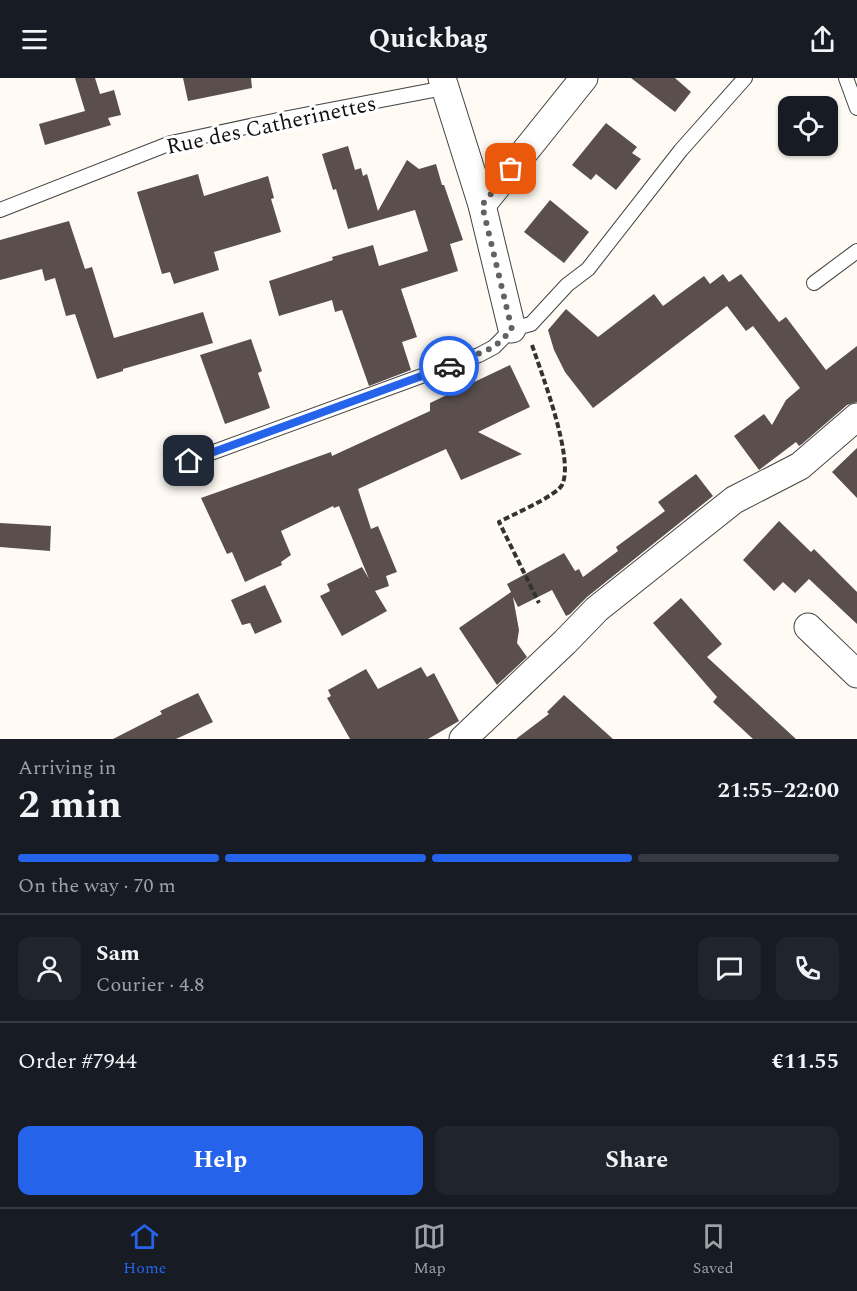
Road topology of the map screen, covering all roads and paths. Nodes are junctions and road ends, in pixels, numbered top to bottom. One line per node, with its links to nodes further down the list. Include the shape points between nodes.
1 (584, 78): 6 (street)
2 (745, 78): 10 (lane, via 681,150 588,269 567,285 531,324)
3 (846, 78): 5 (lane)
4 (443, 83): 6 (street, Rue des Catherinettes); 7 (lane, Rue des Catherinettes, via 171,143)
5 (857, 108)
6 (482, 205): 10 (street, Rue des Catherinettes)
7 (0, 210)
8 (857, 251): 9 (lane)
9 (814, 283)
10 (512, 330): 13 (lane, via 479,355)
11 (534, 352): 14 (path, via 564,455 563,483 556,493 499,522)
12 (857, 417): 17 (street, via 800,466 734,500 597,609)
13 (189, 461)
14 (539, 603)
15 (808, 627): 16 (street)
16 (857, 674)
17 (463, 739)

